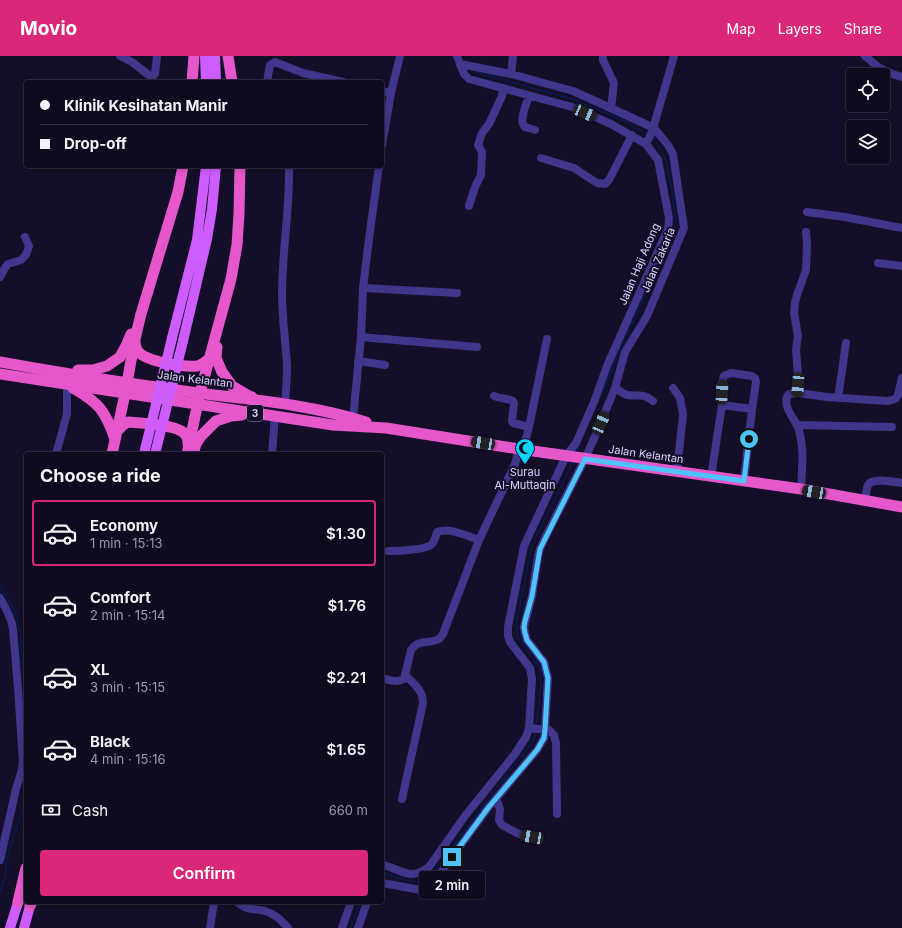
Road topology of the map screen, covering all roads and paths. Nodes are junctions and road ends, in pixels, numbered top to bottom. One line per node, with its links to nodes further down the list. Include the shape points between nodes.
1 (120, 56): 2 (street, via 153,76)
2 (157, 56)
3 (193, 56): 17 (highway)
4 (205, 56): 18 (main road)
5 (215, 56): 19 (main road)
6 (228, 56): 20 (highway)
7 (232, 56): 21 (street)
8 (400, 56): 27 (street)
9 (513, 56): 15 (street)
10 (603, 56): 29 (street, via 614,83)
11 (674, 56): 31 (street)
12 (865, 56): 16 (street, via 878,67)
13 (458, 60): 15 (street, Jalan Zakaria); 25 (street, Jalan Haji Adong, via 468,79)
14 (303, 73): 22 (street, via 275,62 270,66); 23 (street); 24 (street)
15 (510, 74): 29 (street, Jalan Zakaria, via 573,91)
16 (902, 77)
17 (192, 80)
18 (206, 80)
19 (216, 80)
20 (233, 80)
21 (233, 80)
22 (267, 80)
23 (301, 80)
24 (330, 80)
25 (503, 88): 28 (street, Jalan Haji Adong); 42 (street, via 502,96 478,145 482,152 481,175)
26 (384, 91): 27 (street)
27 (392, 93): 32 (street)
28 (529, 96): 30 (street, via 522,117 523,123); 33 (street, Jalan Haji Adong, via 572,107)
29 (611, 108): 31 (street, Jalan Zakaria)
30 (535, 130)
31 (653, 130): 34 (street); 63 (street, Jalan Zakaria, via 673,154 684,228 647,316)
32 (384, 134)
33 (632, 136): 34 (street, Jalan Haji Adong); 35 (street, via 609,180 604,184 597,183 574,168)
34 (647, 143): 63 (street, Jalan Haji Adong, via 658,160 669,218 668,229)
35 (541, 158)
36 (183, 168): 52 (highway, via 178,192)
37 (206, 168): 91 (main road, bridge, via 196,240)
38 (216, 168): 92 (main road, bridge, via 207,239)
39 (240, 168): 53 (highway, via 237,245)
40 (289, 168): 76 (street, via 282,270 287,366)
41 (379, 168): 50 (street)
42 (469, 206)
43 (807, 212): 44 (street)
44 (902, 228)
45 (806, 232): 72 (street, via 806,270 794,313 798,336)
46 (25, 237): 49 (street, via 29,246 26,255 21,260 8,264)
47 (878, 263): 48 (street)
48 (902, 266)
49 (0, 277)
50 (363, 288): 51 (street); 54 (street)
51 (457, 293)
52 (141, 314): 56 (highway); 64 (highway, via 120,357 107,366 93,370)
53 (221, 315): 59 (highway); 76 (highway, via 216,358 222,372 232,386 249,396)
54 (361, 337): 58 (street); 60 (street)
55 (547, 339): 84 (street)
56 (135, 340): 59 (highway, via 137,350 151,360 198,366); 68 (highway)
57 (846, 343): 74 (street)
58 (477, 347)
59 (210, 358): 71 (highway)
60 (358, 361): 62 (street); 82 (street)
61 (0, 362): 64 (highway, Jalan Kelantan / 3)
62 (385, 365)
63 (613, 369): 69 (street, Jalan Zakaria); 95 (street, Jalan Haji Adong, via 594,402 576,443)
64 (48, 370): 68 (highway, Jalan Kelantan / 3)
65 (0, 374): 67 (highway, Jalan Kelantan / 3)
66 (902, 378): 74 (street, via 898,395 892,400)
67 (67, 385): 68 (highway, Jalan Kelantan / 3); 87 (highway, via 96,402); 89 (street, via 67,414)
68 (126, 388): 71 (highway, Jalan Kelantan / 3); 77 (highway, Jalan Kelantan / 3); 87 (highway)
69 (615, 388): 75 (street, via 627,395 644,396); 95 (street, Jalan Zakaria)
70 (673, 388): 96 (street, via 680,398 684,414)
71 (200, 393): 76 (highway, Jalan Kelantan / 3); 77 (highway)
72 (798, 393): 74 (street); 83 (street, via 786,397 787,407)
73 (494, 396): 84 (street, via 513,401 513,423)
74 (838, 398)
75 (652, 401)
76 (280, 403): 82 (highway, Jalan Kelantan / 3)
77 (198, 405): 80 (highway, Jalan Kelantan / 3); 93 (highway)
78 (722, 405): 79 (street); 79 (street, via 723,379 731,373 755,378); 97 (street)
79 (752, 409): 98 (street)
80 (255, 413): 81 (highway, Jalan Kelantan / 3); 93 (highway, via 216,421 200,436)
81 (275, 415): 86 (highway, Jalan Kelantan / 3, via 333,424); 94 (street)
82 (353, 418): 86 (highway, Jalan Kelantan / 3)
83 (797, 425): 85 (street); 100 (street, via 802,450)
84 (529, 427): 88 (street)
85 (892, 427)
86 (386, 428): 88 (highway, Jalan Kelantan / 3)
87 (116, 435): 90 (highway); 93 (highway, via 128,422 174,427 188,436)
88 (521, 449): 95 (highway, Jalan Kelantan / 3); 103 (street)
89 (57, 452)
90 (112, 452)
91 (144, 452)
92 (156, 452)
93 (190, 452)
94 (272, 452)
95 (576, 457): 96 (highway, Jalan Kelantan / 3); 108 (street, via 524,546 508,628 510,642 530,668); 109 (street, via 540,549 524,627 527,640 544,662 548,678)
96 (677, 471): 97 (highway, Jalan Kelantan / 3)
97 (712, 477): 98 (highway, Jalan Kelantan / 3)
98 (744, 481): 100 (highway, Jalan Kelantan / 3)
99 (902, 484): 101 (street, via 876,480 871,482)
100 (801, 490): 101 (highway, Jalan Kelantan / 3)
101 (865, 501): 102 (highway, Jalan Kelantan / 3)
102 (902, 507)
103 (479, 540): 104 (street, via 442,530 428,547); 106 (street, via 443,634 439,638 418,643 413,647)
104 (388, 551)
105 (0, 598): 114 (street, via 8,611 13,629 23,761)
106 (405, 675): 107 (street, via 404,679 399,681); 111 (street, via 421,693 423,703)
107 (384, 678)
108 (530, 728): 109 (street); 115 (street, via 515,754 429,866 415,874)
109 (544, 729): 110 (street, via 544,738 537,750); 112 (street, via 554,735 556,743)
110 (496, 798): 113 (street, via 500,809 500,823 520,834); 118 (street, via 427,888 421,890)
111 (402, 799)
112 (557, 814)
113 (532, 837)
114 (0, 860)
115 (384, 866)
116 (24, 876): 119 (highway)
117 (24, 883): 119 (main road)
118 (384, 883)
119 (18, 902): 125 (main road)
120 (31, 904): 126 (main road)
121 (214, 904): 127 (street)
122 (241, 904): 128 (street, via 246,908 266,911 279,918)
123 (350, 904): 129 (street)
124 (366, 904): 130 (street)
125 (10, 928)
126 (24, 928)
127 (210, 928)
128 (288, 928)
129 (342, 928)
130 (358, 928)

